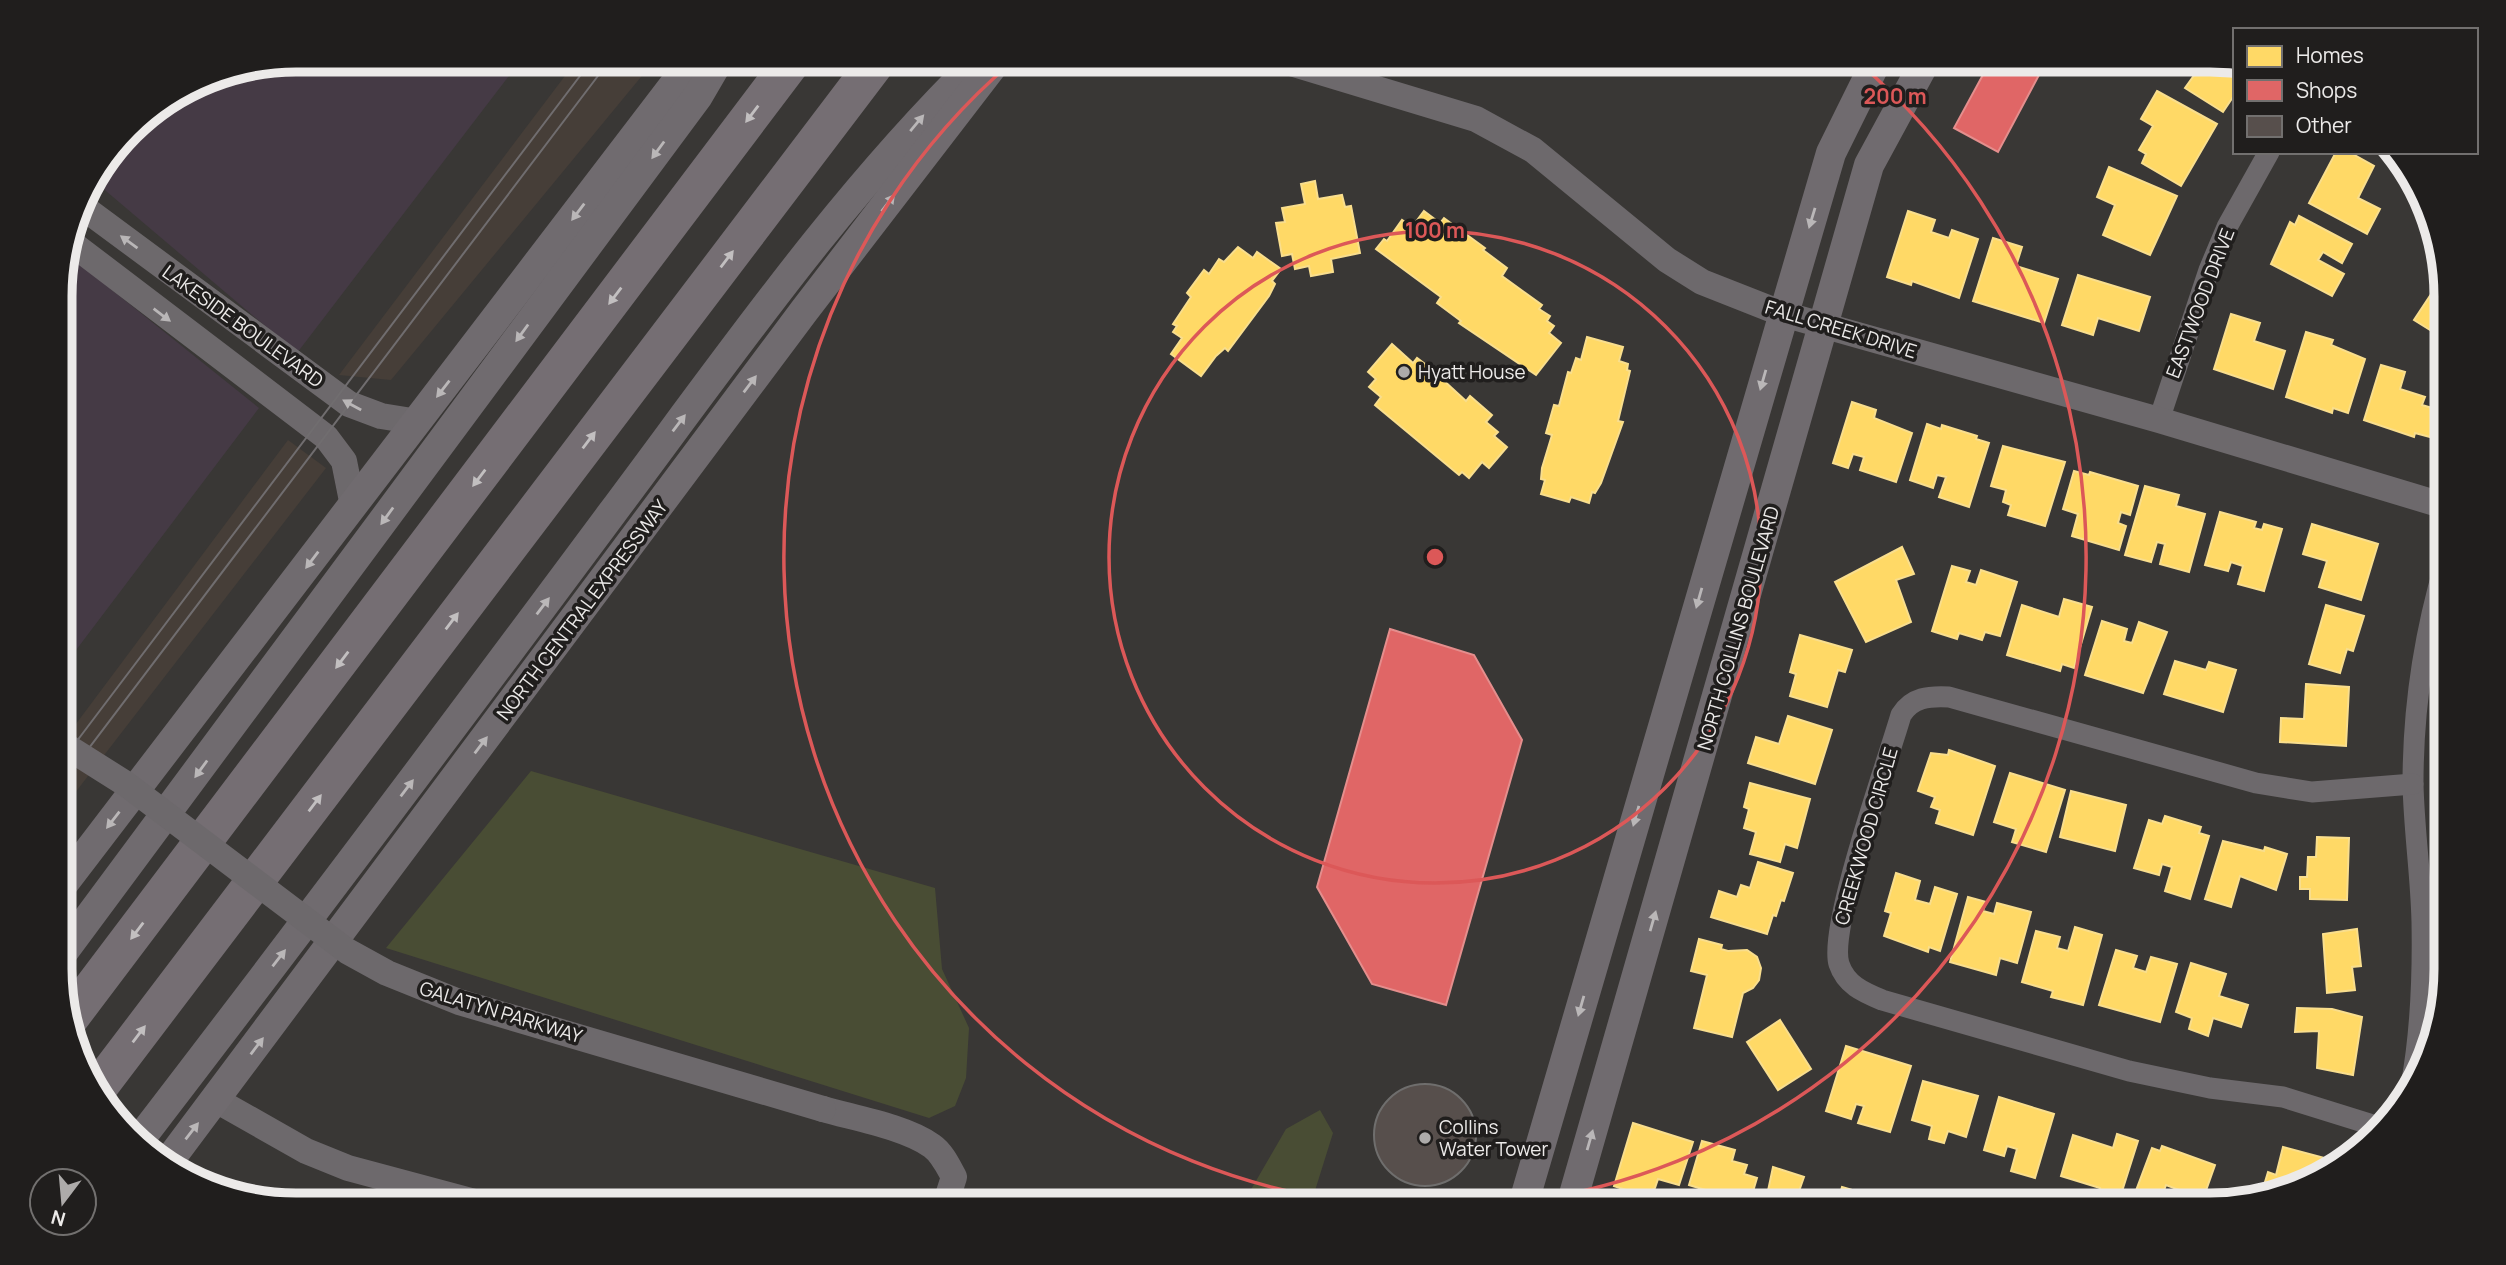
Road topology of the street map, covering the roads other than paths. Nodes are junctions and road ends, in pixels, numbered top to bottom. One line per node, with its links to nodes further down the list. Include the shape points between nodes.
1 (684, 72): 16 (main road, one-way to 16)
2 (712, 72): 24 (main road, one-way to 24)
3 (784, 72): 28 (highway, one-way to 28)
4 (869, 72): 32 (highway, one-way to 4)
5 (967, 72): 26 (main road, one-way to 5, via 794,269 932,106)
6 (988, 72): 33 (main road, NORTH CENTRAL EXPRESSWAY, one-way to 6)
7 (1321, 72): 13 (street, FALL CREEK DRIVE, via 1476,119 1533,150 1667,260 1702,282)
8 (1871, 72): 13 (main road, one-way to 13, via 1831,153)
9 (1920, 72): 14 (main road, NORTH COLLINS BOULEVARD, via 1870,165)
10 (2268, 154): 15 (street, EASTWOOD DRIVE, via 2209,270)
11 (89, 211): 16 (street, LAKESIDE BOULEVARD, one-way to 11, via 381,416 349,404)
12 (77, 247): 18 (street, LAKESIDE BOULEVARD, one-way to 18, via 326,437 344,461)
13 (1783, 314): 14 (street, FALL CREEK DRIVE); 20 (main road, one-way to 20)
14 (1823, 326): 15 (street, FALL CREEK DRIVE); 21 (main road, NORTH COLLINS BOULEVARD)
15 (2159, 420): 17 (street, FALL CREEK DRIVE)
16 (418, 422): 18 (main road)
17 (2434, 503)
18 (353, 506): 25 (main road, one-way to 25)
19 (2434, 608): 23 (street, via 2423,653)
20 (1685, 649): 21 (main road); 30 (main road, one-way to 30)
21 (1729, 662): 31 (main road, NORTH COLLINS BOULEVARD, one-way to 21)
22 (72, 750): 24 (street, GALATYN PARKWAY, bridge)
23 (2413, 784): 29 (street, via 2422,922); 34 (street, CREEKWOOD CIRCLE, via 2312,792 2256,783 1949,697 1921,699 1908,704 1901,715 1846,900 1837,947 1839,964 1849,982 1882,1000 2129,1071 2283,1097)
24 (167, 814): 26 (street, GALATYN PARKWAY, bridge); 27 (main road)
25 (72, 873)
26 (307, 921): 35 (main road, one-way to 26); 38 (street, GALATYN PARKWAY, bridge, via 347,951 419,988 932,1145 954,1177)
27 (72, 940)
28 (76, 1010)
29 (2417, 1053)
30 (1563, 1068): 31 (main road); 39 (main road)
31 (1607, 1080): 40 (main road, NORTH COLLINS BOULEVARD, one-way to 31)
32 (103, 1082)
33 (216, 1100): 36 (main road, NORTH CENTRAL EXPRESSWAY, one-way to 33); 37 (street, via 306,1151 348,1168)
34 (2371, 1125)
35 (144, 1134)
36 (173, 1156)
37 (441, 1193)
38 (949, 1193)
39 (1527, 1193)
40 (1574, 1193)

